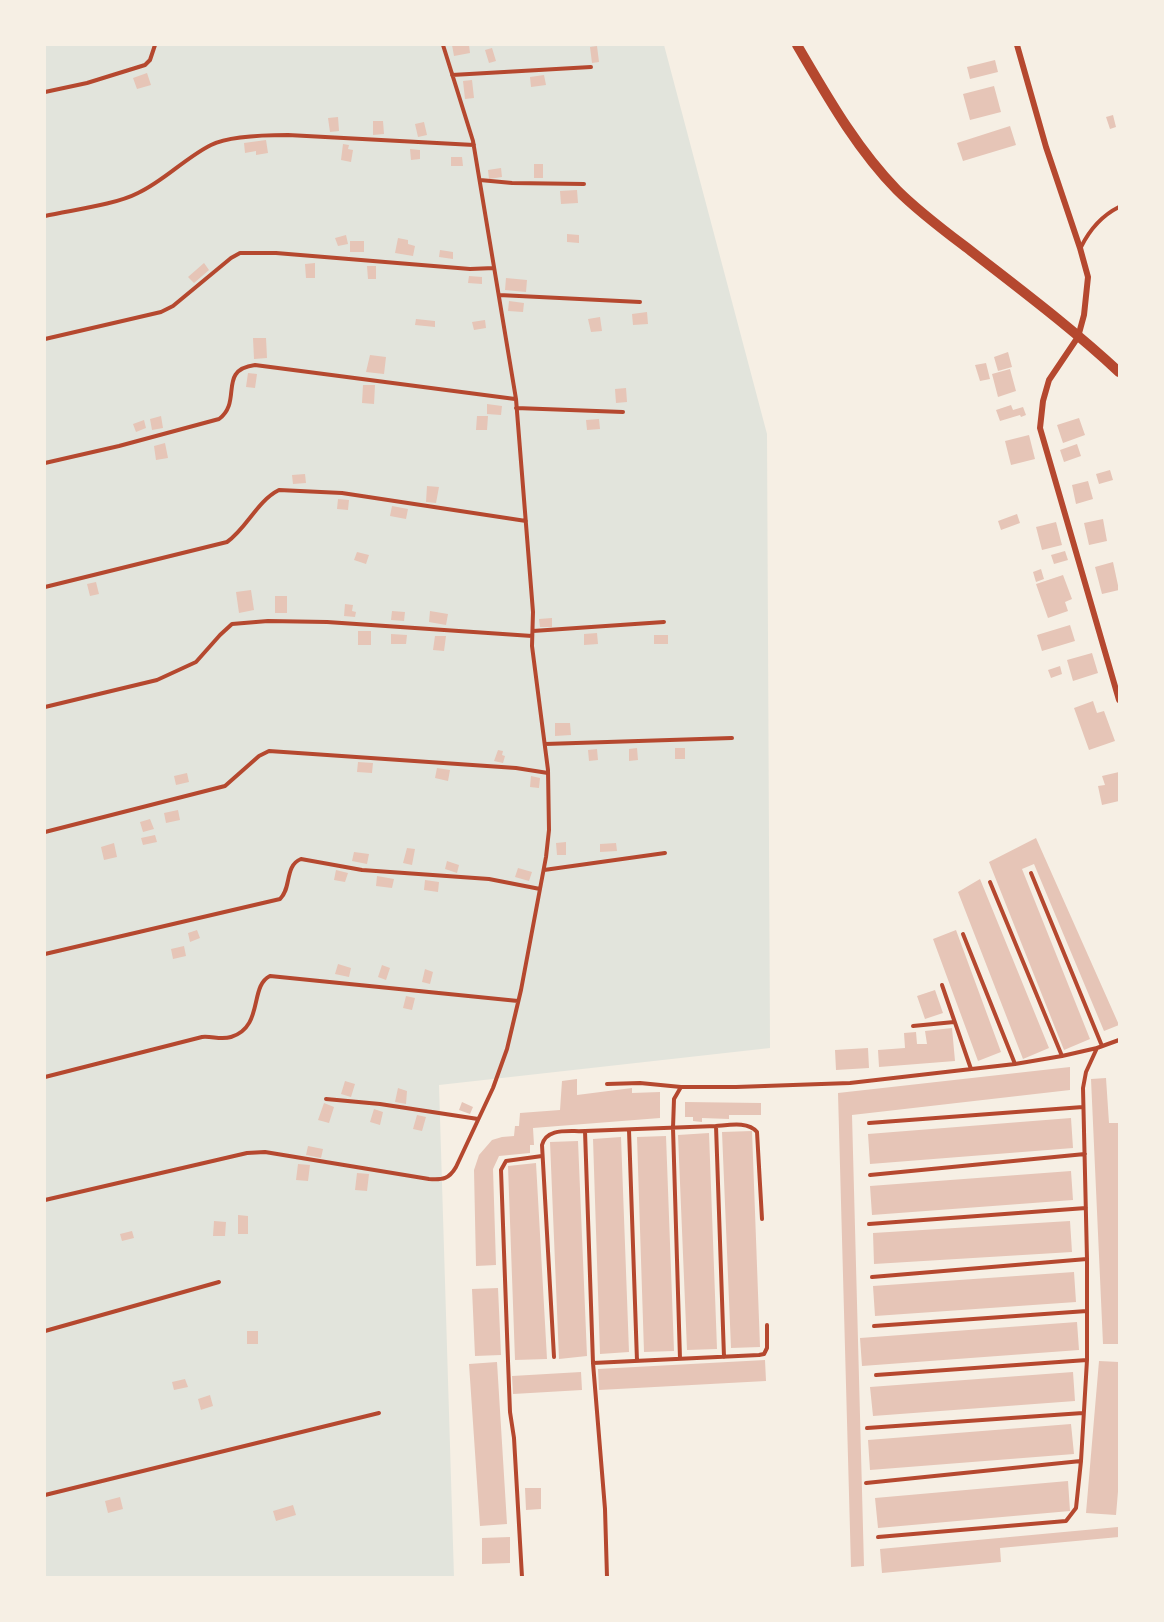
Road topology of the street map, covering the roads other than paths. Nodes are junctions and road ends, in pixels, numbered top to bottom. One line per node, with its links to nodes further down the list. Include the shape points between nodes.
1 (156, 45): 7 (lane, via 145,65)
2 (443, 45): 6 (lane)
3 (797, 45): 17 (main road, via 871,161 898,192)
4 (1017, 45): 13 (street)
5 (591, 68): 6 (lane)
6 (452, 75): 8 (lane)
7 (45, 92)
8 (474, 145): 9 (lane); 12 (lane, via 288,135 219,142 139,193)
9 (480, 180): 10 (lane); 14 (lane)
10 (584, 184)
11 (1119, 207): 13 (lane, via 1093,226)
12 (45, 216)
13 (1080, 248): 17 (street, via 1088,289)
14 (494, 268): 15 (lane); 18 (lane, via 240,253 161,312)
15 (499, 295): 16 (lane); 20 (lane)
16 (640, 302)
17 (1078, 337): 19 (main road); 28 (street, via 1049,381 1040,428)
18 (45, 339)
19 (1119, 372)
20 (516, 399): 21 (lane); 23 (lane, via 245,366 234,378 231,403 219,419)
21 (516, 408): 22 (lane); 24 (lane)
22 (623, 412)
23 (45, 464)
24 (526, 521): 25 (lane, via 342,493 279,490 227,542); 27 (lane)
25 (45, 587)
26 (664, 622): 27 (lane)
27 (532, 634): 29 (lane, via 327,622 232,624 202,656 183,669 157,680); 31 (lane)
28 (1119, 700)
29 (45, 707)
30 (732, 738): 31 (lane)
31 (545, 744): 32 (lane)
32 (548, 773): 33 (lane, via 269,751 225,786); 35 (lane, via 549,830)
33 (45, 832)
34 (665, 853): 35 (lane)
35 (544, 870): 38 (lane)
36 (1031, 873): 46 (lane)
37 (990, 882): 47 (lane)
38 (540, 889): 40 (lane, via 489,879 362,870 301,859 291,867 280,899); 42 (lane)
39 (963, 934): 48 (lane)
40 (45, 954)
41 (942, 985): 43 (lane)
42 (519, 1001): 50 (lane, via 270,976 263,981 249,1024 236,1035 220,1039 202,1037); 55 (lane, via 503,1064)
43 (954, 1022): 44 (lane); 49 (lane)
44 (913, 1026)
45 (1119, 1040): 46 (lane)
46 (1100, 1047): 47 (lane); 54 (lane, via 1084,1080)
47 (1062, 1056): 48 (lane)
48 (1015, 1064): 49 (lane)
49 (971, 1069): 52 (lane, via 850,1083)
50 (45, 1077)
51 (607, 1084): 52 (lane)
52 (681, 1087): 58 (lane, via 674,1099)
53 (326, 1099): 55 (lane)
54 (1083, 1107): 56 (lane); 61 (lane)
55 (478, 1119): 64 (lane, via 456,1167 446,1179 265,1152)
56 (869, 1123)
57 (716, 1126): 58 (lane); 66 (lane, via 747,1125 756,1129); 76 (lane)
58 (673, 1128): 59 (lane); 77 (lane)
59 (629, 1130): 60 (lane); 79 (lane)
60 (585, 1131): 62 (lane, via 547,1134); 80 (lane)
61 (1085, 1154): 63 (lane); 65 (lane)
62 (542, 1156): 75 (lane); 89 (lane, via 506,1161 501,1170 510,1412)
63 (870, 1174)
64 (45, 1200)
65 (1086, 1208): 67 (lane); 68 (lane)
66 (762, 1219)
67 (869, 1224)
68 (1087, 1258): 69 (lane); 71 (lane)
69 (872, 1277)
70 (219, 1282): 74 (lane)
71 (1087, 1311): 73 (lane); 78 (lane)
72 (767, 1325): 76 (lane, via 764,1354)
73 (874, 1326)
74 (45, 1331)
75 (554, 1357)
76 (724, 1357): 77 (lane)
77 (680, 1359): 79 (lane)
78 (1087, 1360): 81 (lane); 83 (lane)
79 (637, 1361): 80 (lane)
80 (593, 1363): 90 (lane)
81 (876, 1375)
82 (379, 1413): 87 (lane)
83 (1083, 1413): 84 (lane); 85 (lane)
84 (867, 1428)
85 (1082, 1461): 86 (lane); 88 (lane, via 1076,1508 1066,1521)
86 (866, 1483)
87 (45, 1495)
88 (878, 1538)
89 (522, 1577)
90 (607, 1577)

